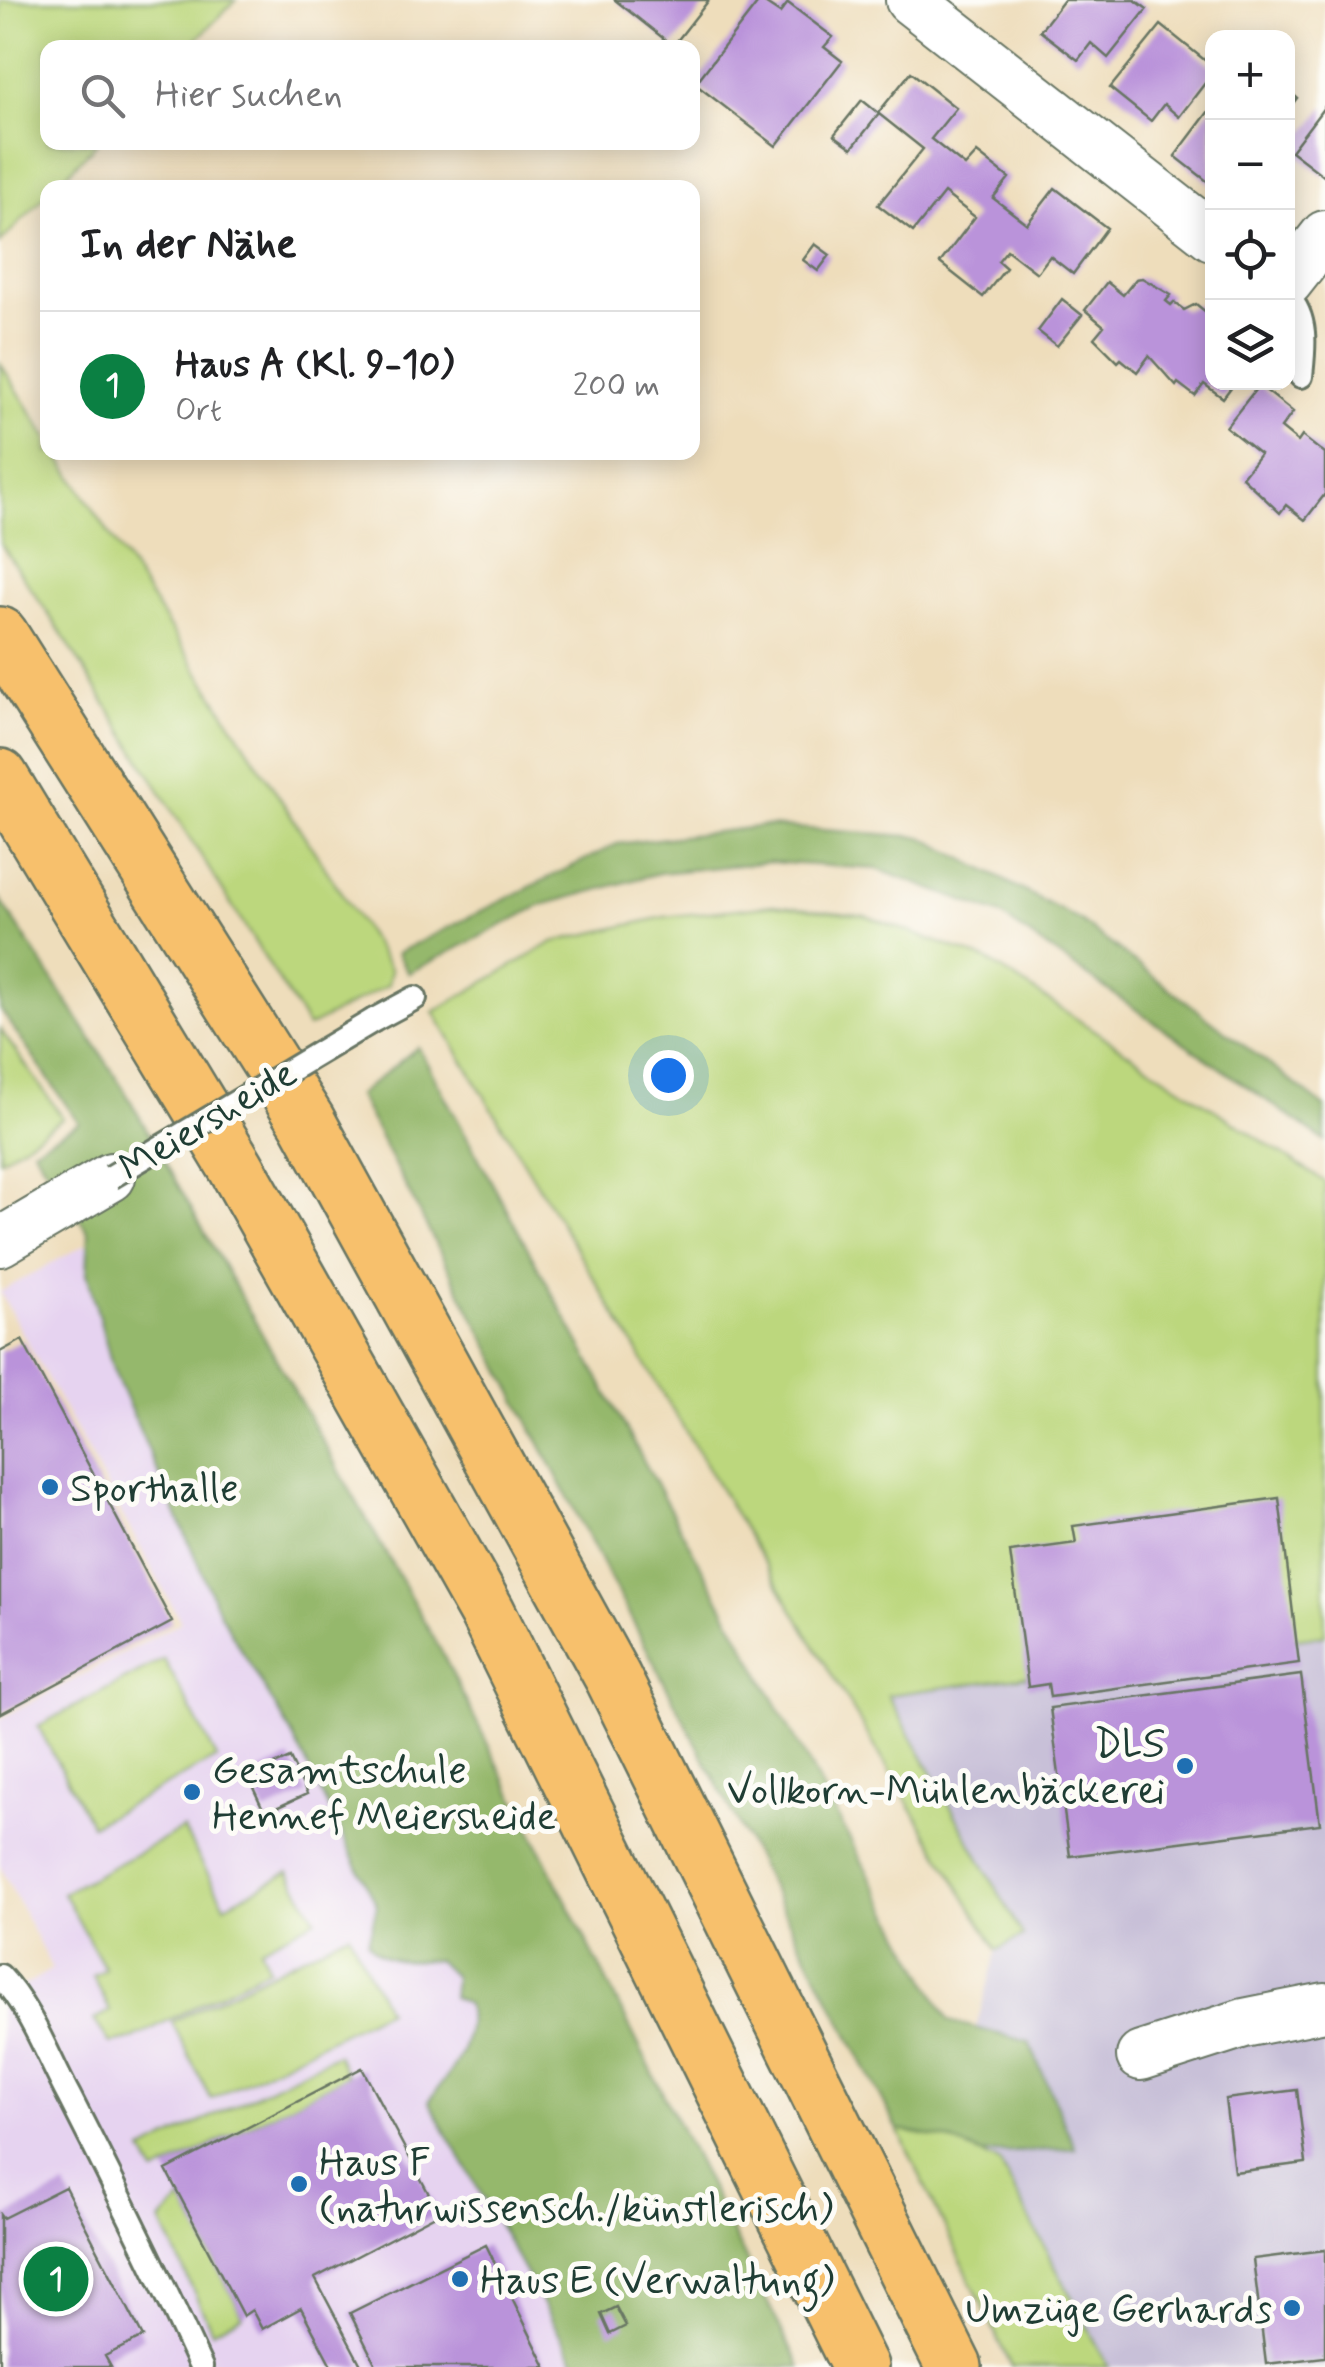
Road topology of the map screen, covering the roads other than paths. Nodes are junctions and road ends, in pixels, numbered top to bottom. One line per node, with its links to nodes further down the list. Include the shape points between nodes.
1 (910, 0): 2 (street)
2 (1205, 231)
3 (1325, 235): 4 (street)
4 (1295, 273)
5 (1291, 300): 6 (lane, via 1305,342)
6 (1301, 376)
7 (0, 635): 17 (highway, via 345,1190 613,1678)
8 (0, 777): 16 (highway, via 236,1167 487,1612)
9 (414, 998): 10 (lane, Meiersheide, bridge)
10 (111, 1176): 11 (street, Meiersheide)
11 (0, 1242)
12 (0, 1976): 15 (lane, via 35,2031)
13 (1325, 2007): 14 (street, via 1244,2023)
14 (1141, 2056)
15 (201, 2367)
16 (860, 2367)
17 (954, 2367)

